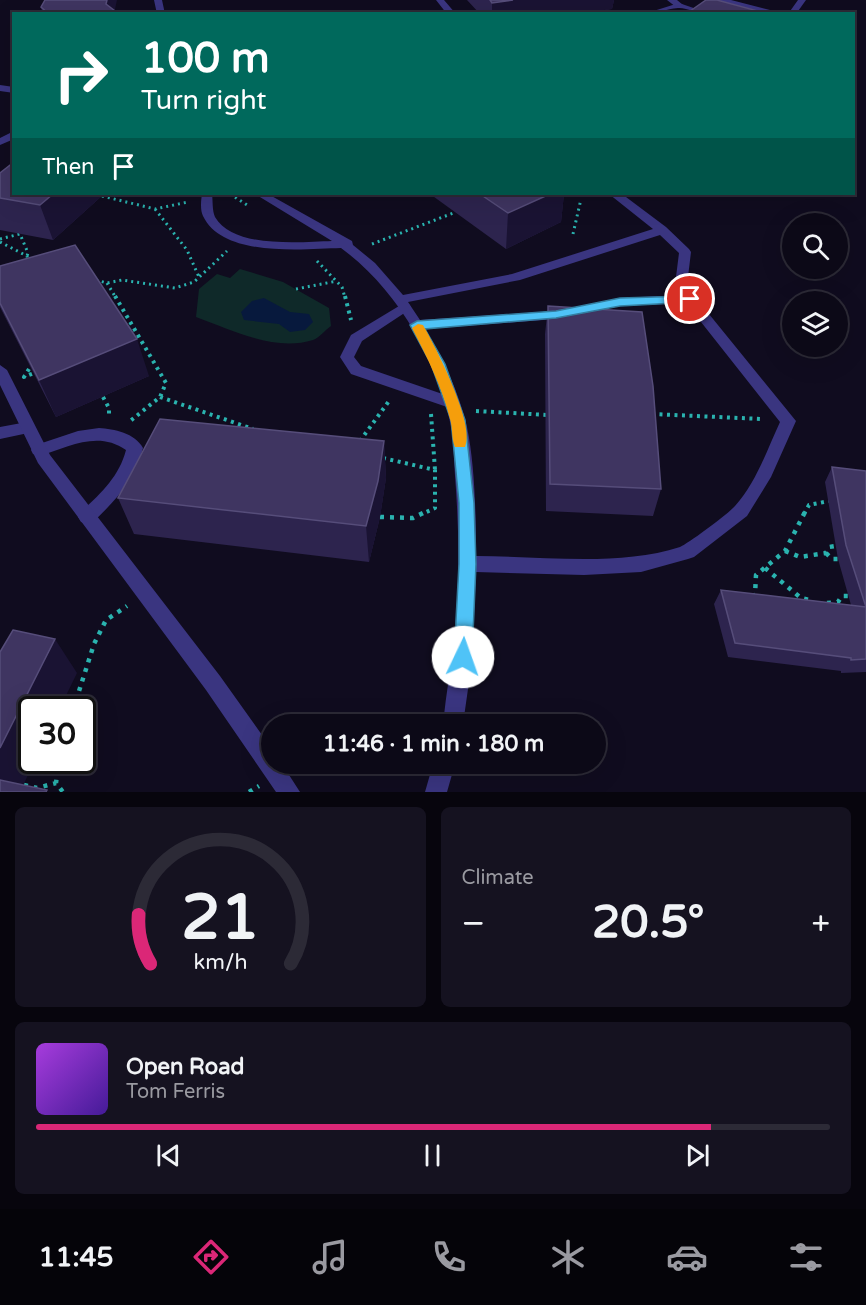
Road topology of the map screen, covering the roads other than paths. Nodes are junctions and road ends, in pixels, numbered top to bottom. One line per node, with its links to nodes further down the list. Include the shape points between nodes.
1 (440, 0): 6 (street)
2 (671, 0): 4 (street)
3 (722, 0): 8 (street)
4 (679, 5): 5 (street); 7 (street)
5 (687, 11)
6 (450, 12)
7 (655, 12)
8 (773, 12)
9 (263, 195): 13 (street)
10 (616, 195): 12 (street)
11 (207, 196): 13 (street, via 211,221 219,230 238,239)
12 (662, 230): 14 (street, via 685,252 682,277); 15 (street, via 515,277)
13 (351, 247): 15 (street, via 381,276)
14 (690, 299): 16 (street, via 620,302 556,315); 23 (street, via 788,421 763,477 741,511 688,552 641,564)
15 (402, 304): 16 (street); 18 (street, via 356,338 347,357 356,370)
16 (417, 325): 18 (street, via 438,364)
17 (0, 370): 19 (street)
18 (453, 406): 23 (street, via 458,420 466,503)
19 (27, 428): 20 (street); 21 (street)
20 (0, 434)
21 (39, 450): 22 (street); 22 (street, via 100,435 118,437 135,448 131,466 119,485)
22 (87, 517): 26 (street, via 213,683)
23 (468, 564): 24 (street, via 463,657)
24 (454, 714)
25 (441, 774): 27 (street)
26 (289, 792)
27 (436, 792)

